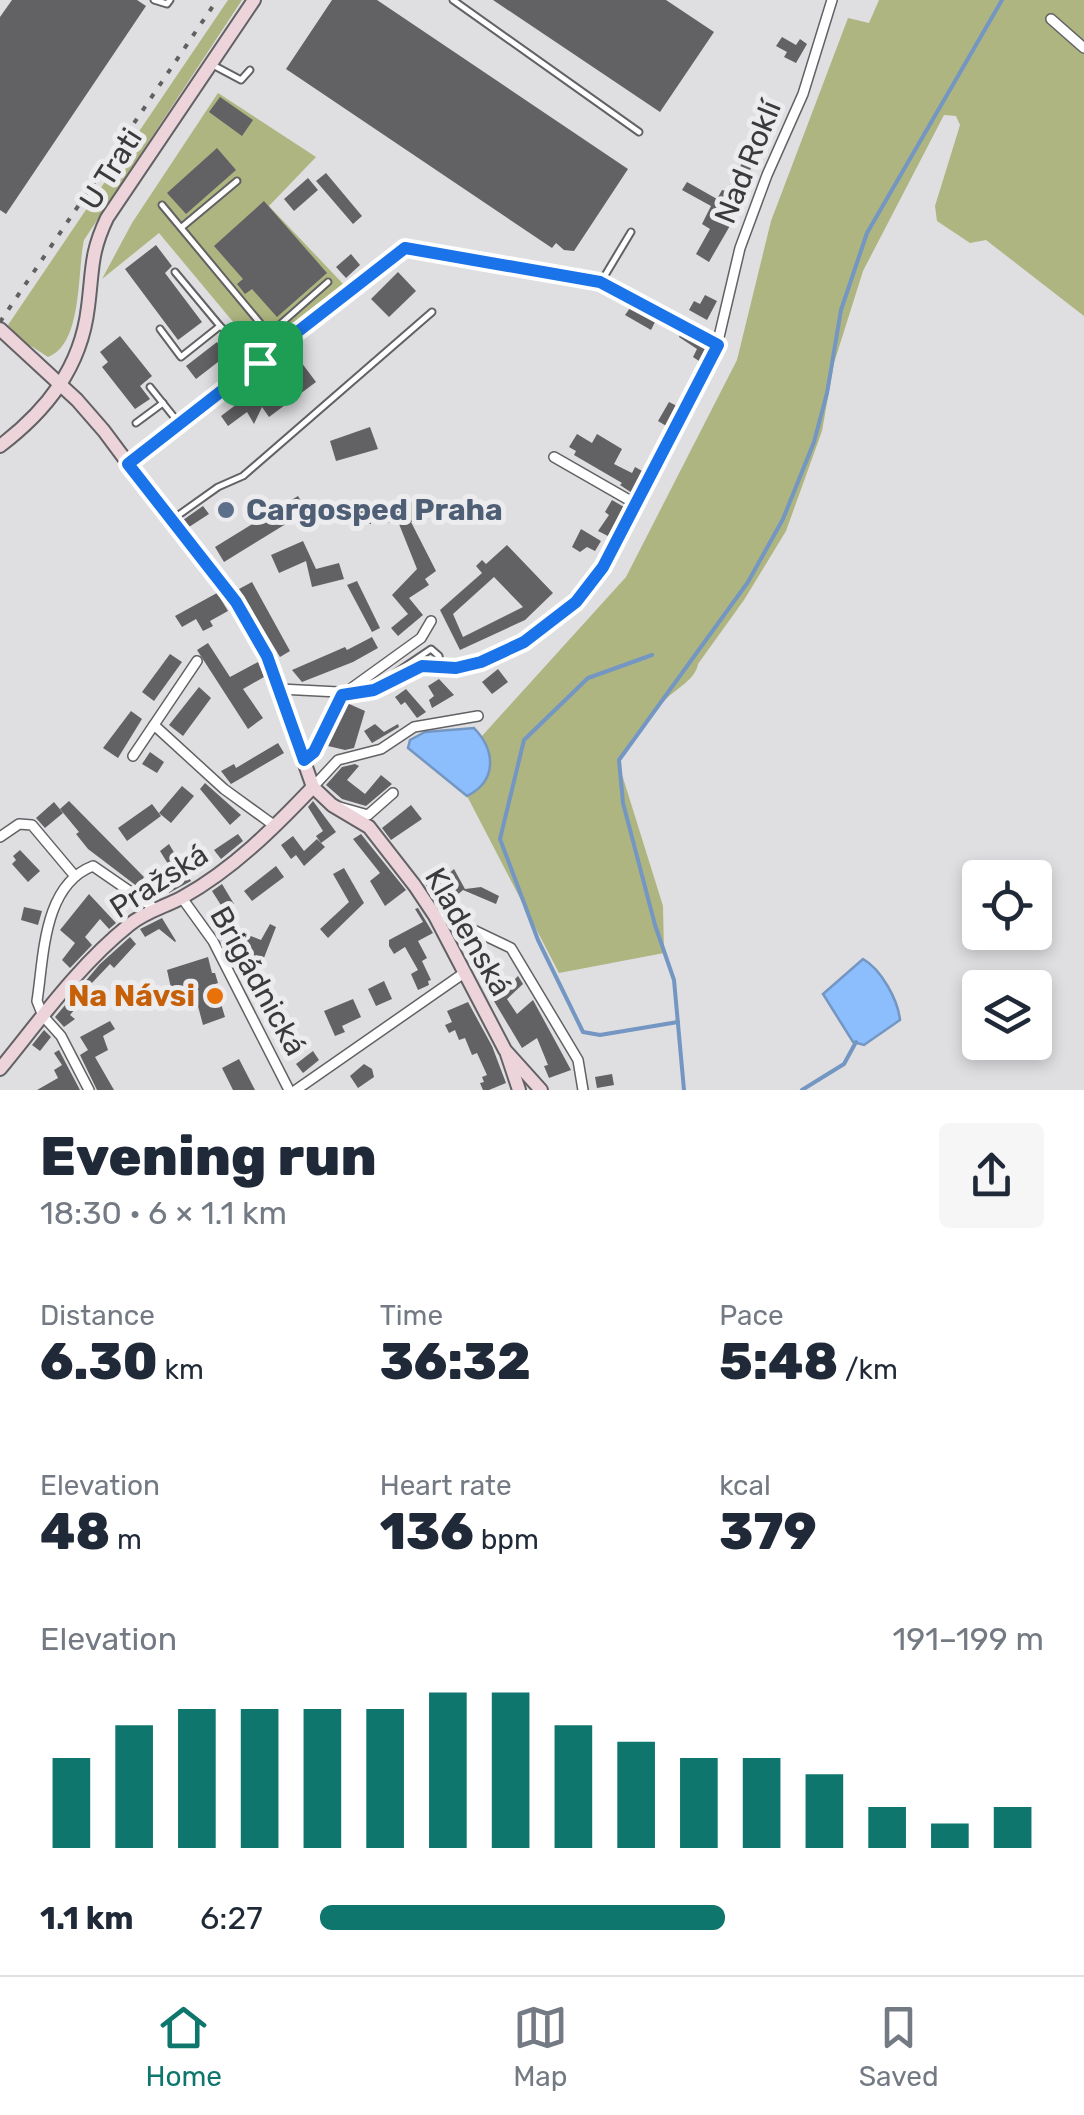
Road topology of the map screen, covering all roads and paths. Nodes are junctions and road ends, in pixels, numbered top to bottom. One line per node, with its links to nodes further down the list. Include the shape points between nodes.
1 (154, 0): 2 (lane)
2 (170, 0)
3 (254, 0): 8 (street, U Trati)
4 (453, 0): 10 (lane)
5 (832, 0): 23 (street, Nad Roklí, via 803,94 740,248)
6 (1051, 19): 7 (street)
7 (1084, 48)
8 (210, 64): 9 (lane, via 240,80); 26 (street, U Trati, via 101,230 84,328)
9 (250, 70)
10 (639, 132)
11 (237, 181): 13 (lane)
12 (162, 205): 13 (lane)
13 (182, 228): 22 (lane)
14 (631, 232): 17 (lane)
15 (174, 272): 19 (lane)
16 (328, 282): 22 (lane)
17 (600, 282): 23 (street); 24 (street, via 405,248)
18 (432, 312): 35 (lane, via 243,476)
19 (220, 326): 21 (lane, via 182,357); 25 (lane)
20 (0, 329): 26 (street)
21 (160, 329)
22 (268, 335): 24 (lane)
23 (718, 345): 34 (street, Nad Roklí)
24 (277, 350): 25 (street)
25 (260, 363): 30 (street)
26 (61, 386): 31 (street, U Trati); 33 (street)
27 (150, 387): 28 (lane)
28 (162, 402): 29 (lane); 30 (lane)
29 (136, 423)
30 (180, 424): 33 (street)
31 (0, 446)
32 (554, 457): 34 (street)
33 (128, 464): 35 (street)
34 (636, 504): 38 (street, Nad Roklí, via 603,567 543,630 481,662)
35 (171, 521): 39 (street, via 236,602)
36 (432, 620): 41 (street, via 421,638)
37 (197, 662): 43 (street)
38 (441, 666): 40 (street, Nad Roklí, via 422,666); 40 (lane, via 431,649)
39 (280, 689): 41 (street, Nad Roklí); 45 (street)
40 (374, 690): 41 (street, Nad Roklí)
41 (342, 695): 45 (street)
42 (478, 716): 46 (street, via 414,727 381,750 338,760)
43 (154, 726): 44 (street); 49 (street)
44 (133, 756)
45 (304, 760): 46 (street)
46 (312, 787): 48 (street, Kladenská); 49 (street, Pražská)
47 (393, 793): 48 (street, via 368,814)
48 (332, 805): 54 (street, Kladenská, via 369,827)
49 (276, 826): 52 (street, Pražská)
50 (0, 837): 51 (street, via 19,824 32,825)
51 (74, 875): 53 (street, via 93,866); 56 (street, via 56,899 48,933 37,1001)
52 (182, 898): 53 (street, Pražská); 60 (street, Brigádnická, via 213,941)
53 (154, 908): 56 (street, Pražská, via 88,964)
54 (435, 916): 55 (street, Kladenská); 63 (street, via 512,948 578,1060)
55 (464, 974): 57 (street, Kladenská); 60 (street)
56 (43, 1016): 58 (street, Pražská); 59 (street)
57 (505, 1050): 61 (street); 62 (street, Kladenská)
58 (0, 1069)
59 (89, 1090)
60 (293, 1090)
61 (519, 1090)
62 (540, 1090)
63 (583, 1090)

